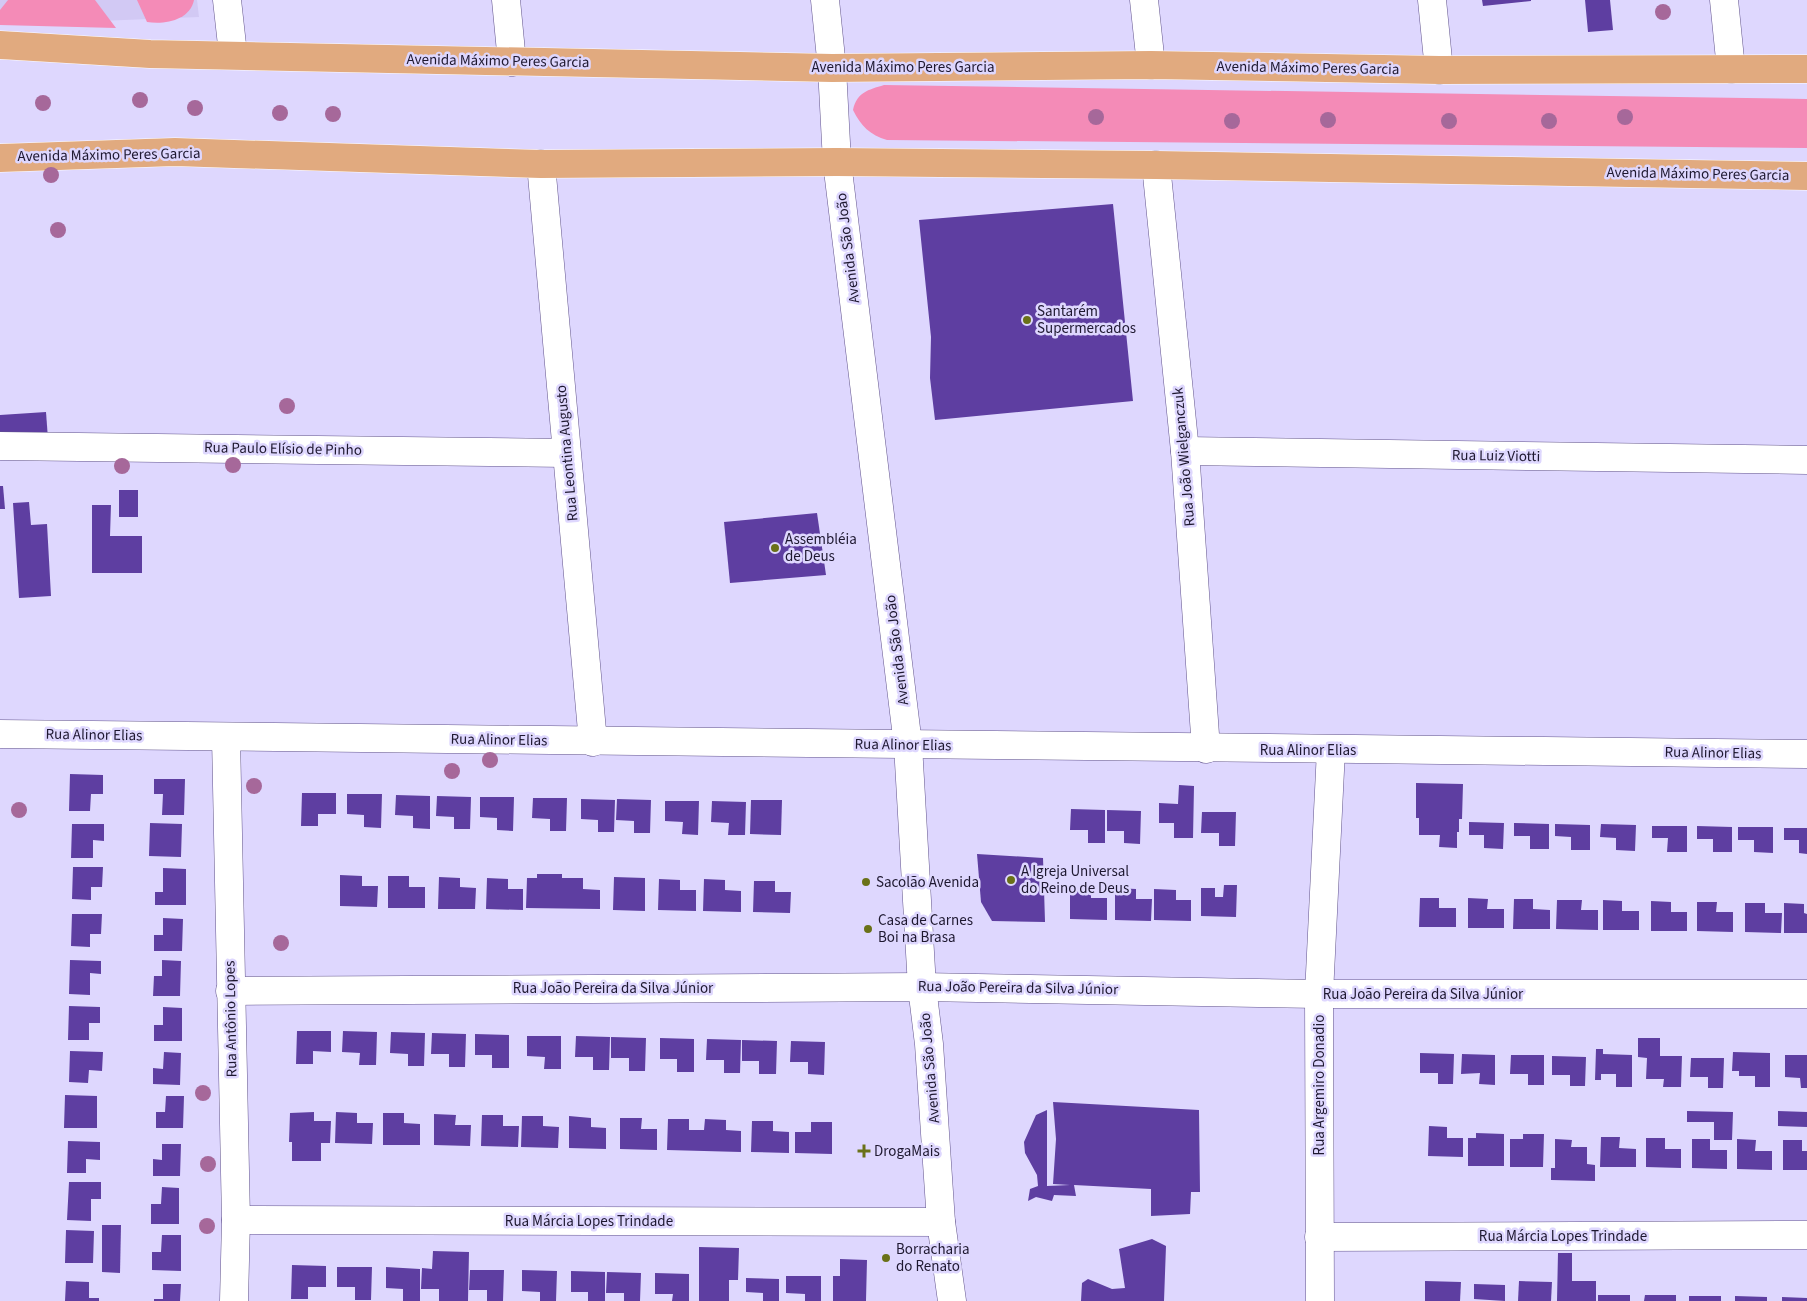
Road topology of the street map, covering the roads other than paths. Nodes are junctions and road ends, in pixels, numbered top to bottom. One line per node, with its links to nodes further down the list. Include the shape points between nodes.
1 (227, 0): 8 (street)
2 (506, 0): 9 (street)
3 (825, 0): 11 (street, Avenida São João)
4 (1144, 0): 10 (street)
5 (1432, 0): 13 (street)
6 (1724, 0): 14 (street)
7 (0, 45): 8 (main road, Avenida Máximo Peres Garcia, via 150,54)
8 (233, 54): 9 (main road, Avenida Máximo Peres Garcia)
9 (512, 62): 11 (main road, Avenida Máximo Peres Garcia)
10 (1151, 65): 11 (main road, Avenida Máximo Peres Garcia); 13 (main road, Avenida Máximo Peres Garcia)
11 (832, 68): 16 (street, Avenida São João)
12 (1807, 69): 14 (main road, Avenida Máximo Peres Garcia)
13 (1439, 70): 14 (main road, Avenida Máximo Peres Garcia)
14 (1731, 70)
15 (0, 158): 17 (main road, Avenida Máximo Peres Garcia, via 176,152)
16 (837, 162): 17 (main road, Avenida Máximo Peres Garcia); 18 (main road, Avenida Máximo Peres Garcia); 27 (street, Avenida São João)
17 (541, 164): 22 (street, Rua Leontina Augusto)
18 (1156, 165): 19 (main road, Avenida Máximo Peres Garcia); 21 (street, Rua João Wielganczuk)
19 (1807, 176)
20 (0, 446): 22 (street, Rua Paulo Elísio de Pinho)
21 (1185, 451): 23 (street, Rua Luiz Viotti); 28 (street, Rua João Wielganczuk)
22 (566, 453): 26 (street, Rua Leontina Augusto)
23 (1807, 460)
24 (0, 734): 25 (street, Rua Alinor Elias)
25 (226, 737): 26 (street, Rua Alinor Elias); 32 (street, Rua Antônio Lopes)
26 (593, 742): 27 (street, Rua Alinor Elias)
27 (908, 745): 28 (street, Rua Alinor Elias); 31 (street, Avenida São João)
28 (1206, 749): 29 (street, Rua Alinor Elias)
29 (1331, 750): 30 (street, Rua Alinor Elias); 33 (street, Rua Argemiro Donadio)
30 (1807, 754)
31 (922, 987): 32 (street, Rua João Pereira da Silva Júnior); 33 (street, Rua João Pereira da Silva Júnior); 36 (street, Avenida São João)
32 (230, 991): 35 (street, Rua Antônio Lopes)
33 (1319, 994): 34 (street, Rua João Pereira da Silva Júnior); 38 (street, Rua Argemiro Donadio)
34 (1807, 994)
35 (236, 1220): 36 (street, Rua Márcia Lopes Trindade); 39 (street, Rua Antônio Lopes)
36 (941, 1222): 40 (street, Avenida São João)
37 (1807, 1234): 38 (street, Rua Márcia Lopes Trindade)
38 (1319, 1237): 41 (street, Rua Argemiro Donadio)
39 (234, 1301)
40 (952, 1301)
41 (1320, 1301)

